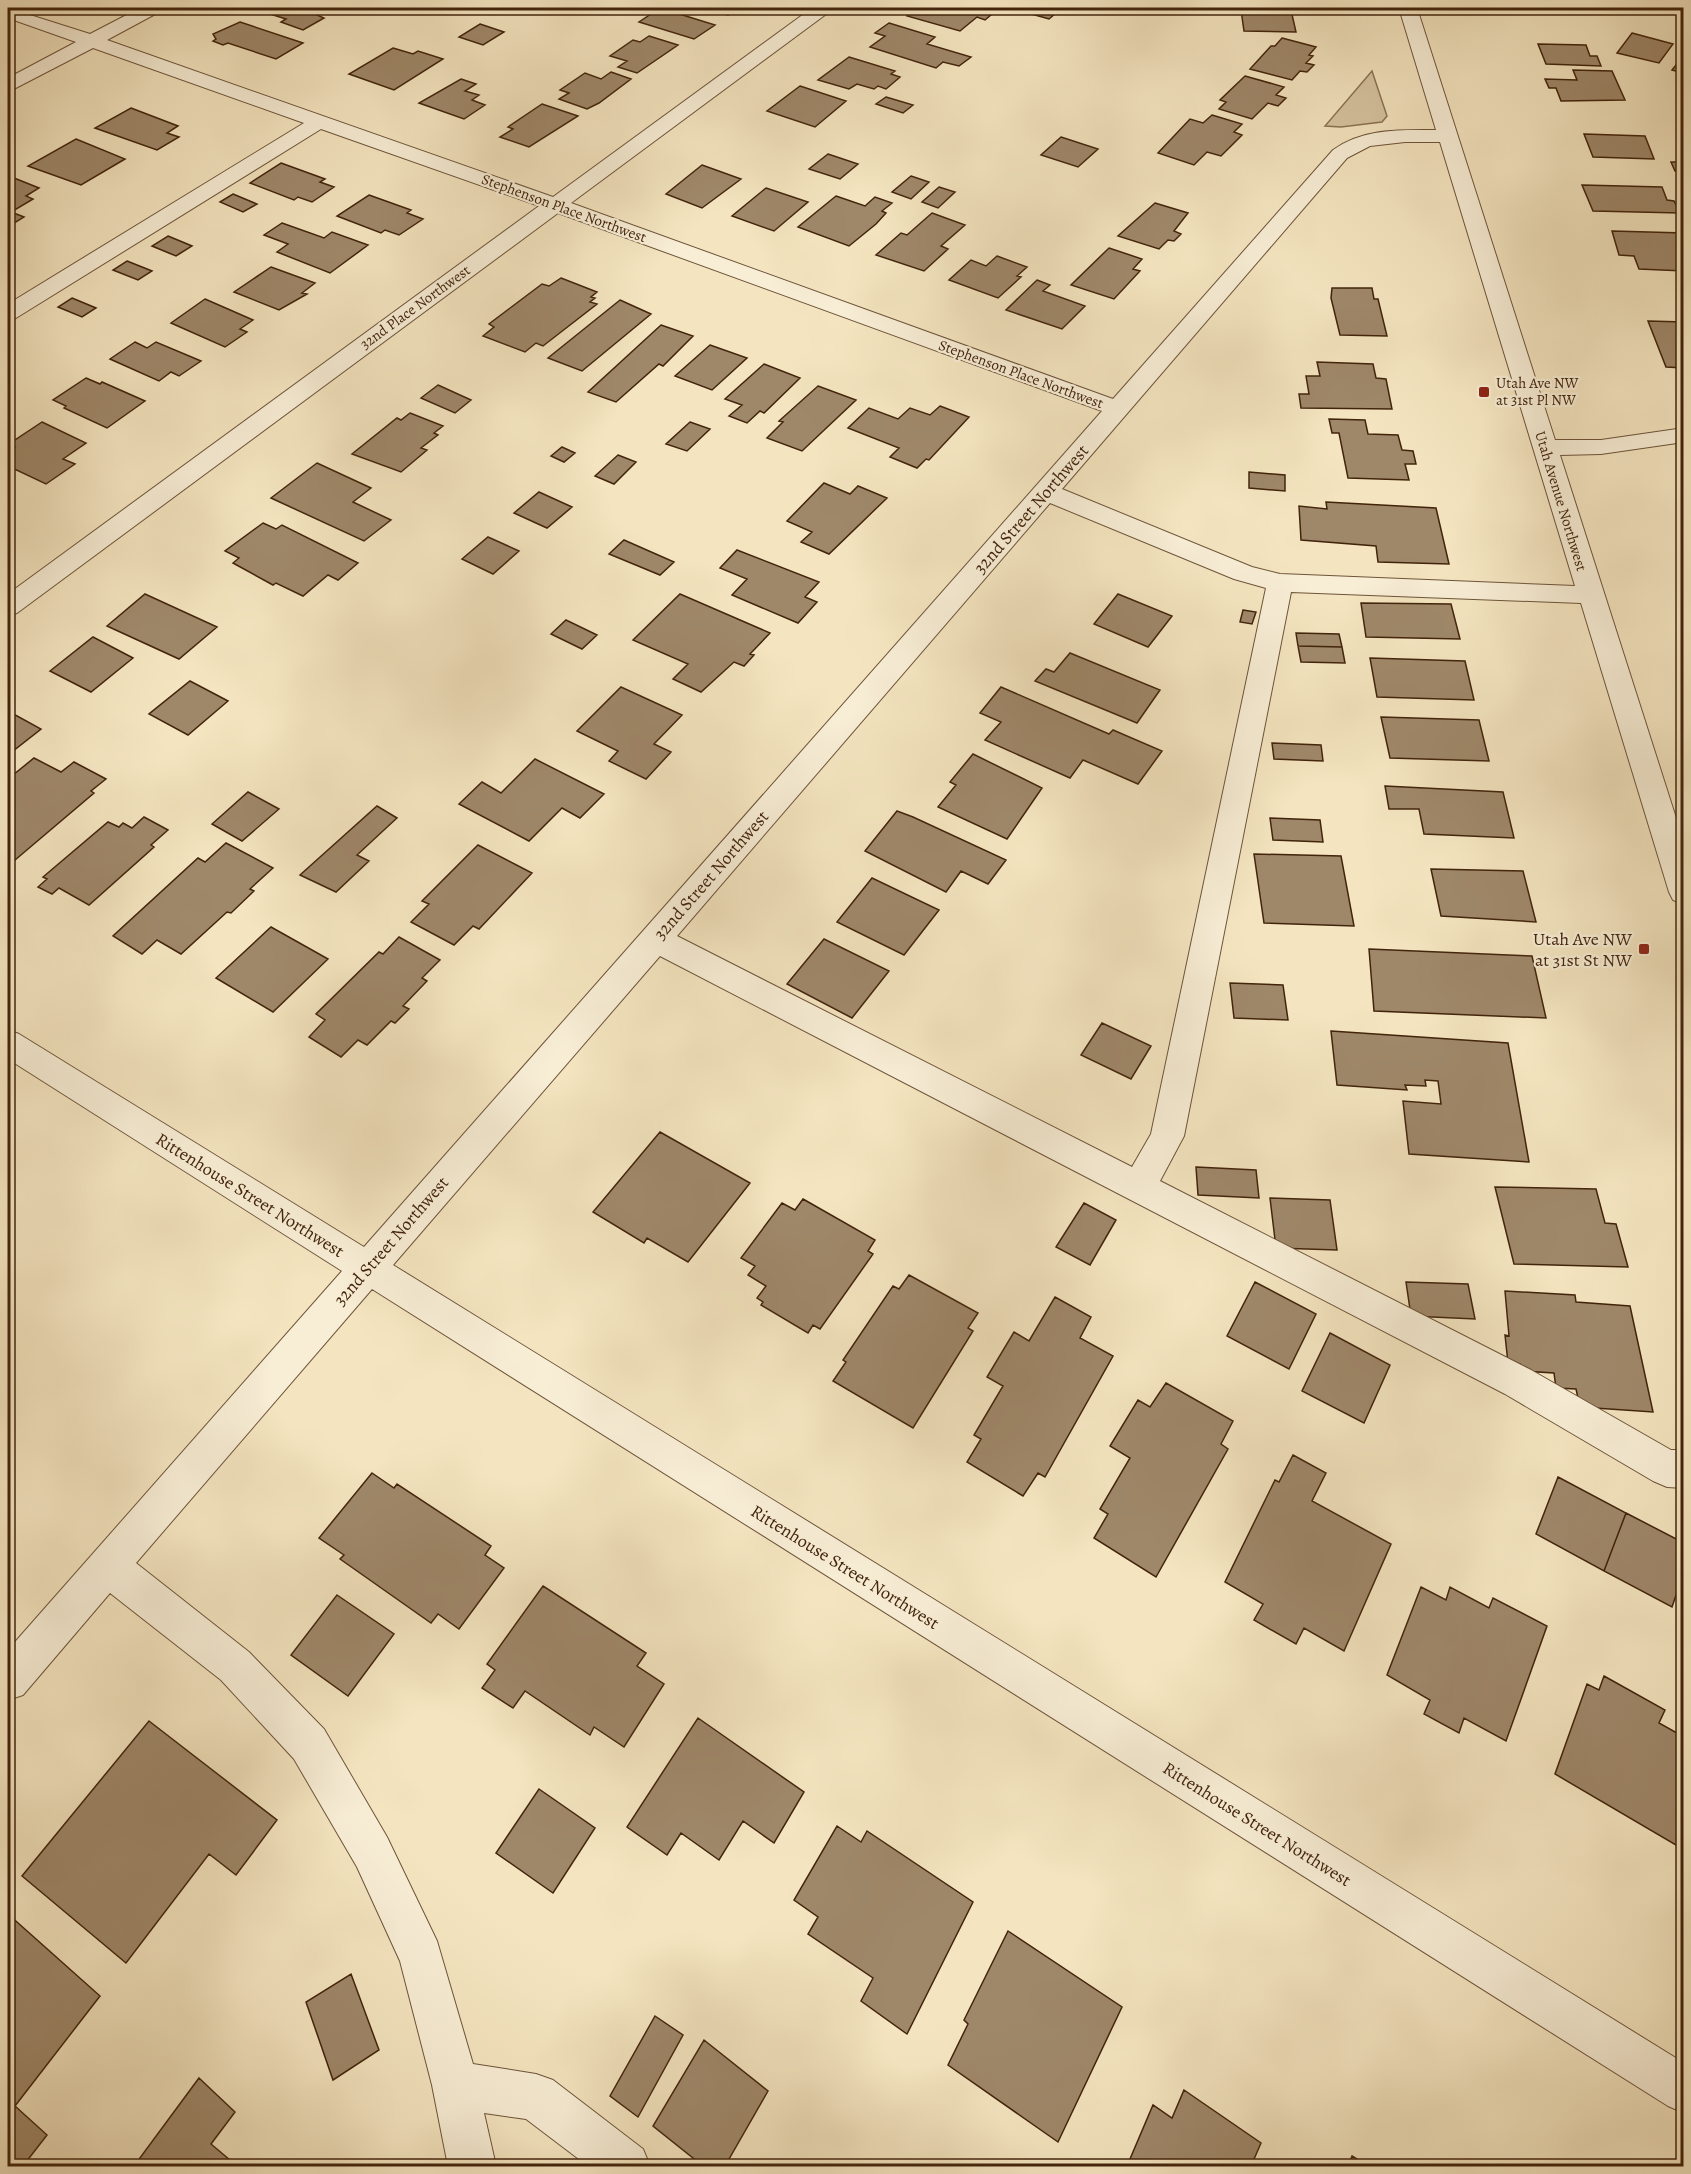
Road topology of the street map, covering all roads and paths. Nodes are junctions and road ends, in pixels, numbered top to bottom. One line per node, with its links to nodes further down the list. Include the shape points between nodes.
1 (153, 8): 5 (street)
2 (823, 8): 9 (street, 32nd Place Northwest)
3 (1408, 8): 8 (street, Utah Avenue Northwest)
4 (8, 12): 5 (street, Stephenson Place Northwest)
5 (90, 42): 6 (street); 7 (street, Stephenson Place Northwest)
6 (8, 86)
7 (319, 122): 9 (street, Stephenson Place Northwest); 10 (street)
8 (1447, 136): 11 (street, 32nd Street Northwest, via 1367,139 1352,144); 13 (street, Utah Avenue Northwest)
9 (554, 205): 11 (street, Stephenson Place Northwest); 17 (street, 32nd Place Northwest)
10 (8, 313)
11 (1119, 409): 14 (street, 32nd Street Northwest)
12 (1683, 435): 13 (street, via 1600,447)
13 (1545, 448): 16 (street, Utah Avenue Northwest)
14 (1046, 492): 15 (street, via 1243,573); 19 (street, 32nd Street Northwest)
15 (1280, 583): 16 (street); 21 (street, via 1167,1136)
16 (1591, 595): 18 (street, Utah Avenue Northwest)
17 (8, 607)
18 (1683, 892)
19 (655, 939): 21 (street); 22 (street, 32nd Street Northwest)
20 (8, 1043): 22 (street, Rittenhouse Street Northwest)
21 (1139, 1186): 23 (street, via 1518,1382 1667,1468)
22 (367, 1268): 24 (street, 32nd Street Northwest); 27 (street, Rittenhouse Street Northwest)
23 (1683, 1469)
24 (107, 1566): 25 (street, 32nd Street Northwest); 26 (street, via 235,1666 309,1744 372,1852 421,1957)
25 (8, 1680)
26 (455, 2085): 28 (street); 29 (street, via 536,2097)
27 (1683, 2090)
28 (472, 2166)
29 (626, 2166)

